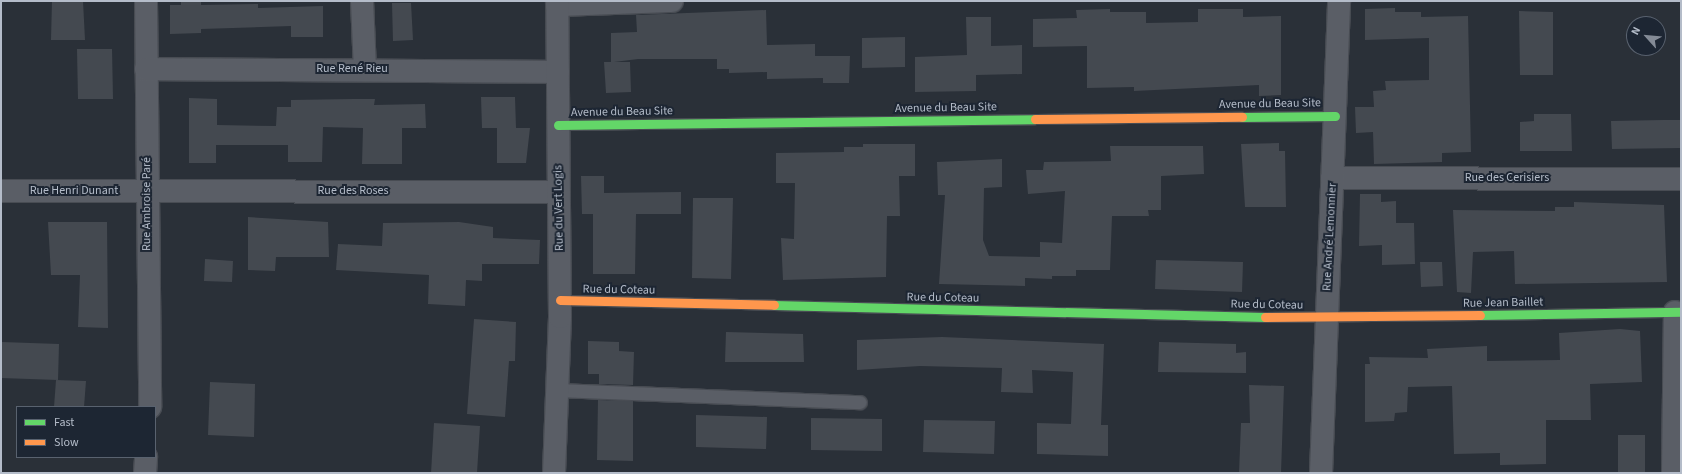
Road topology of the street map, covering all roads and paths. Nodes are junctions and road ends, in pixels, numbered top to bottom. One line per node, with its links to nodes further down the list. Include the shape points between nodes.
1 (146, 1): 6 (street, Rue Ambroise Paré)
2 (362, 1): 7 (street)
3 (672, 1): 5 (street)
4 (1339, 1): 9 (street, Rue André Lemonnier)
5 (557, 3): 8 (street, Rue du Vert Logis)
6 (146, 69): 7 (street, Rue René Rieu); 13 (street, Rue Ambroise Paré)
7 (365, 69): 8 (street, Rue René Rieu)
8 (558, 72): 10 (street, Rue du Vert Logis)
9 (1335, 116): 10 (street, Avenue du Beau Site); 11 (street, Rue André Lemonnier)
10 (558, 125): 15 (street, Rue du Vert Logis)
11 (1332, 178): 12 (street, Rue des Cerisiers); 18 (street, Rue André Lemonnier)
12 (1681, 179)
13 (147, 190): 14 (street, Rue Henri Dunant); 15 (street, Rue des Roses); 21 (street, Rue Ambroise Paré)
14 (1, 191)
15 (559, 192): 16 (street, Rue du Vert Logis)
16 (560, 300): 18 (street, Rue du Coteau); 19 (street, Rue du Vert Logis)
17 (1678, 312): 18 (street, Rue Jean Baillet); 26 (street)
18 (1325, 318): 25 (street, Rue André Lemonnier)
19 (558, 390): 20 (lane); 24 (street, Rue du Vert Logis)
20 (860, 402)
21 (150, 406)
22 (146, 458): 23 (street)
23 (144, 473)
24 (554, 473)
25 (1321, 473)
26 (1673, 473)

